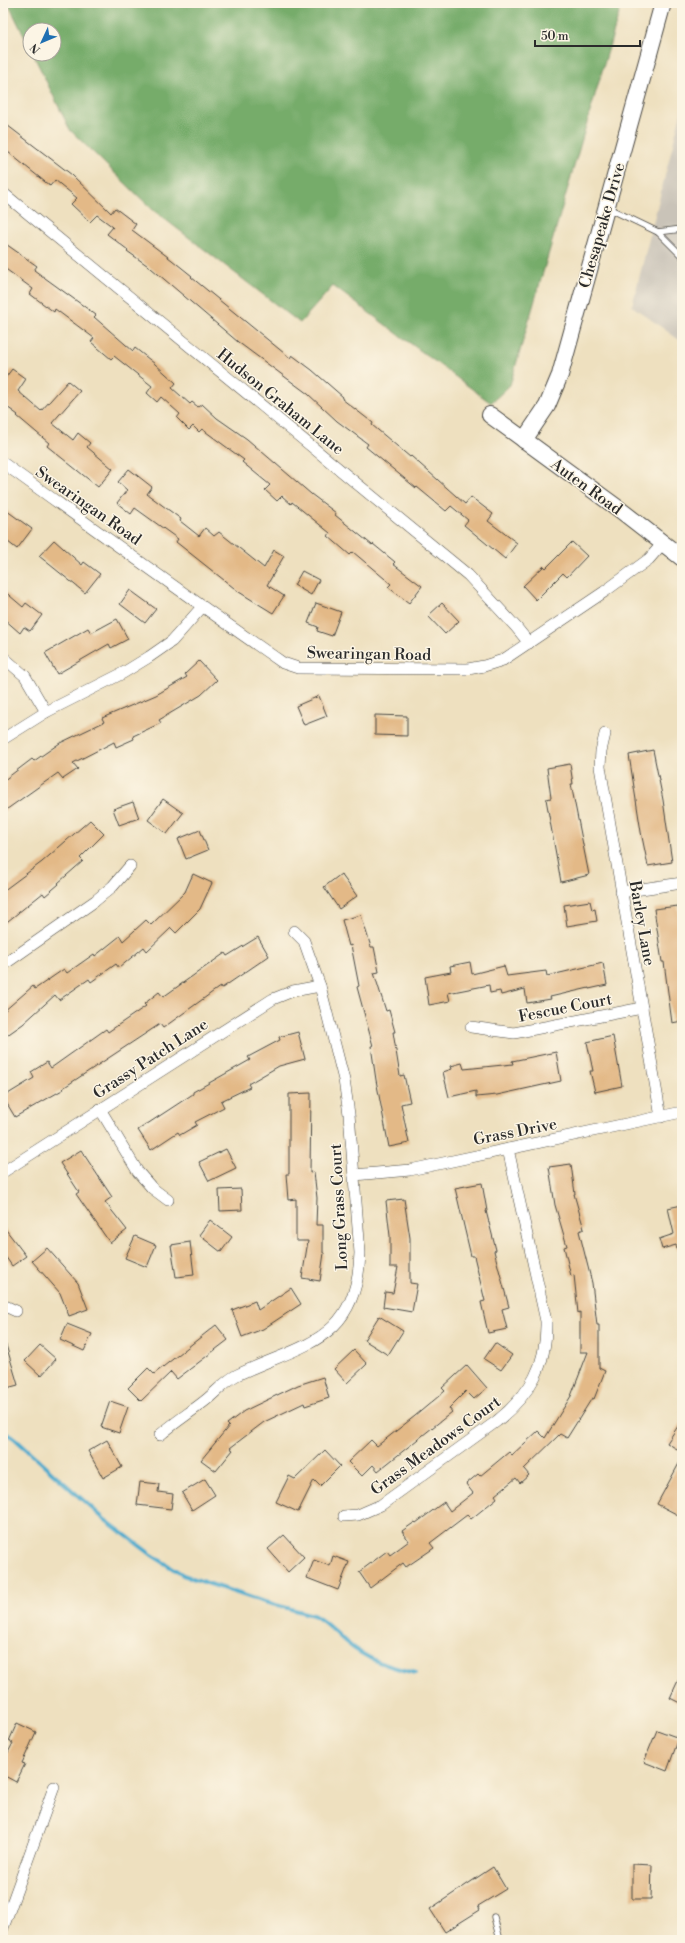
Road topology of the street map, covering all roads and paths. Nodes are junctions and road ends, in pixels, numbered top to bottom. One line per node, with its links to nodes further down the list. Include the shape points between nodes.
1 (663, 3): 3 (street, Chesapeake Drive)
2 (3, 194): 13 (street, Hudson Graham Lane, via 468,575)
3 (606, 207): 5 (lane); 8 (street, Chesapeake Drive, via 556,387 547,406)
4 (682, 229): 5 (lane)
5 (658, 232): 6 (lane)
6 (682, 256)
7 (490, 415): 8 (street, Auten Road)
8 (524, 440): 10 (street, Auten Road)
9 (3, 464): 12 (street, Swearingan Road)
10 (663, 543): 11 (street, Auten Road); 13 (street, Swearingan Road, via 649,559)
11 (682, 558)
12 (202, 607): 13 (street, Swearingan Road, via 283,663 298,668 468,669 503,660); 15 (street, via 172,641 149,657)
13 (529, 643)
14 (3, 656): 15 (street, via 25,676)
15 (46, 712): 17 (street)
16 (605, 734): 20 (street, Barley Lane, via 600,767)
17 (3, 739)
18 (130, 866): 22 (street, via 113,886 95,901)
19 (682, 882): 20 (street)
20 (621, 892): 24 (street, Barley Lane)
21 (294, 931): 23 (street, Long Grass Court, via 304,941)
22 (3, 965)
23 (320, 986): 26 (street, Grassy Patch Lane, via 293,991 272,999); 31 (street, Long Grass Court, via 344,1080)
24 (642, 1008): 25 (street, Fescue Court, via 514,1033); 28 (street, Barley Lane)
25 (471, 1027)
26 (100, 1109): 30 (street, Grassy Patch Lane); 32 (street, via 138,1172 152,1188)
27 (682, 1112): 28 (street, Grass Drive)
28 (661, 1117): 29 (street, Grass Drive)
29 (508, 1149): 31 (street, Grass Drive, via 410,1170); 36 (street, Grass Meadows Court, via 546,1321 545,1349 540,1367 528,1390 497,1422 381,1505 358,1515)
30 (3, 1172)
31 (354, 1175): 35 (street, Long Grass Court, via 359,1272 349,1305 341,1319 312,1343 235,1376)
32 (168, 1200)
33 (3, 1306): 34 (street)
34 (16, 1311)
35 (160, 1435)
36 (344, 1516)
37 (54, 1787): 39 (street)
38 (494, 1917): 40 (lane)
39 (3, 1928)
40 (500, 1940)

